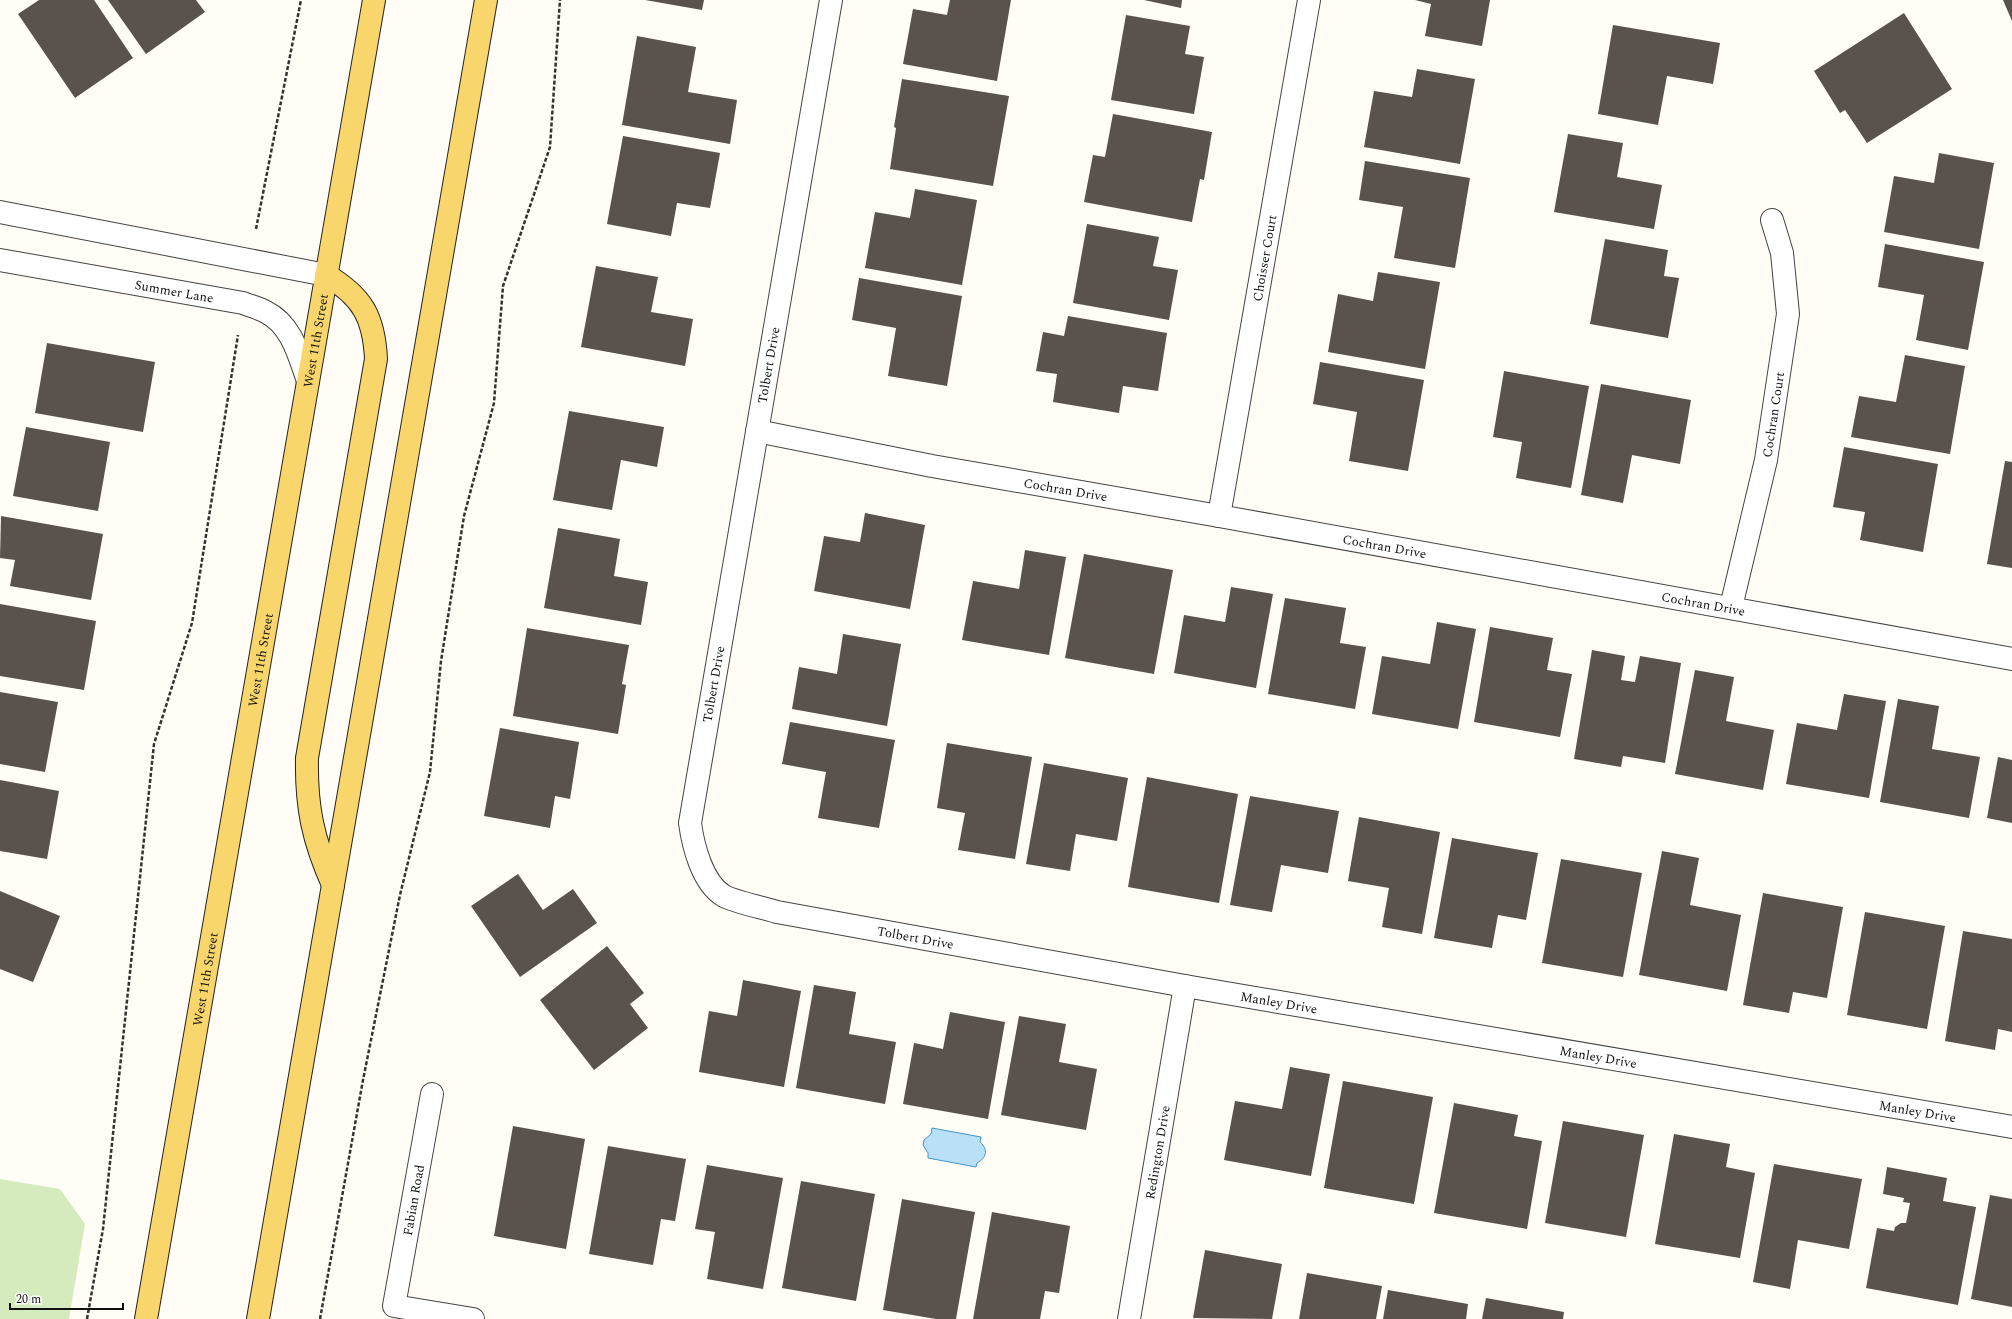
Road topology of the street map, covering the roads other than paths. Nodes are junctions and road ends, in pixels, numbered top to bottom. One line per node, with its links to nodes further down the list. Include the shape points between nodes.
1 (374, 0): 8 (main road, West 11th Street)
2 (486, 0): 14 (main road)
3 (831, 0): 10 (street, Tolbert Drive)
4 (1309, 0): 11 (street, Choisser Court)
5 (0, 212): 8 (street)
6 (1772, 220): 12 (street, Cochran Court, via 1782,253 1788,314 1766,460)
7 (0, 260): 9 (street, Summer Lane, via 243,303 267,312 285,326)
8 (326, 274): 9 (main road, West 11th Street); 14 (main road, via 344,285 358,299 369,316 375,337 376,359 307,758 311,821 320,854)
9 (308, 381): 18 (main road, West 11th Street)
10 (757, 432): 11 (street, Cochran Drive, via 932,466); 15 (street, Tolbert Drive, via 690,822 693,845 709,882 724,896 777,912)
11 (1219, 516): 12 (street, Cochran Drive)
12 (1731, 607): 13 (street, Cochran Drive)
13 (2012, 659)
14 (334, 885): 19 (main road)
15 (1185, 986): 17 (street, Manley Drive); 21 (street, Redington Drive)
16 (432, 1094): 20 (street, Fabian Road, via 394,1306)
17 (2012, 1127)
18 (146, 1319)
19 (258, 1319)
20 (473, 1319)
21 (1129, 1319)

